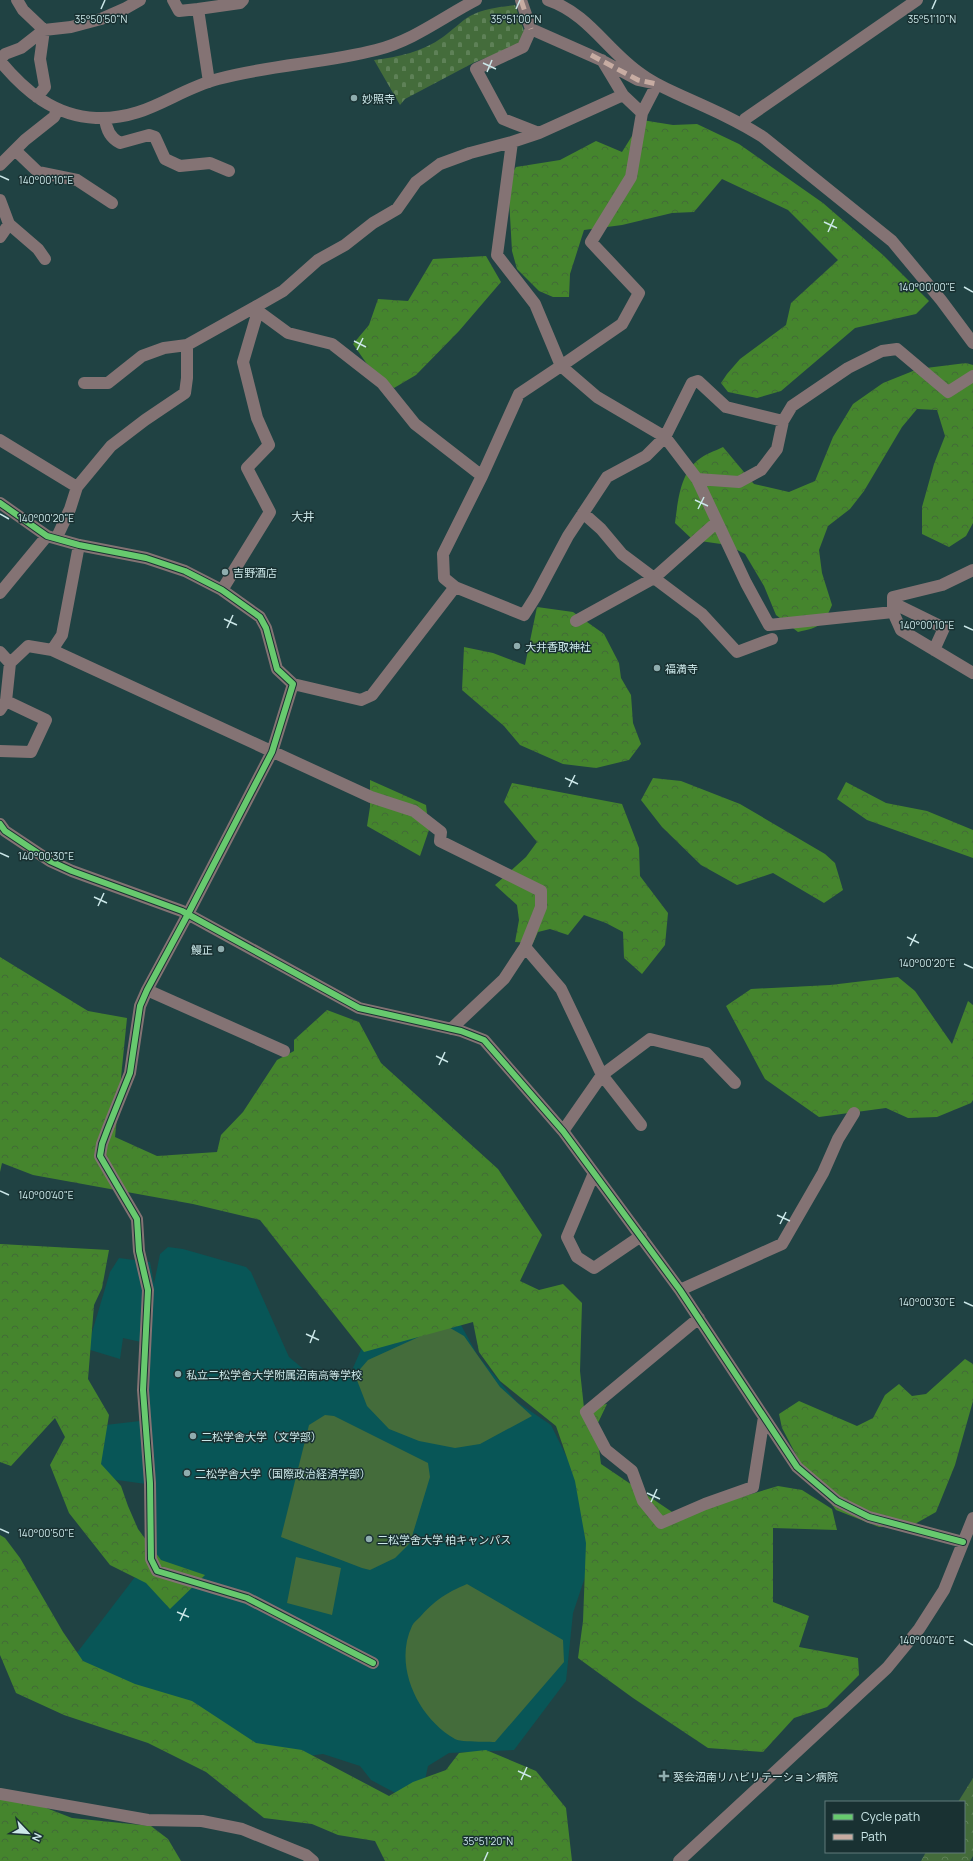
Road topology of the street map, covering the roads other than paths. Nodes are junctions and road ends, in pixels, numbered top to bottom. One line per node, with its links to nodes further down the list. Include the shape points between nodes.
1 (17, 0): 11 (street, via 23,10)
2 (140, 0): 11 (street, via 101,19 71,27)
3 (173, 0): 9 (street, via 179,11)
4 (243, 0): 9 (street, via 240,3)
5 (476, 0): 15 (street, via 415,35 377,50 239,74)
6 (521, 0): 10 (street)
7 (548, 0): 12 (street, via 577,14)
8 (917, 0): 22 (street, via 745,119)
9 (198, 9): 15 (street)
10 (531, 29): 13 (street); 23 (street, via 523,47 476,69 503,119)
11 (44, 30): 14 (street, via 21,48 5,54); 18 (street, via 40,59 45,87)
12 (606, 42): 13 (street); 16 (street, via 640,74)
13 (596, 57): 16 (street, via 638,80); 17 (street)
14 (0, 60): 18 (street, via 18,82)
15 (209, 82): 21 (street, via 156,107 138,113)
16 (657, 84): 20 (street); 22 (street)
17 (623, 95): 20 (street); 23 (street)
18 (37, 97): 19 (street)
19 (58, 109): 21 (street); 25 (street, via 54,117)
20 (642, 113): 36 (street, via 632,177 591,242 639,293 622,324)
21 (105, 118): 27 (street, via 113,139 120,143 149,135 155,137 166,159 180,166 210,162)
22 (742, 124): 34 (street, via 892,241)
23 (539, 133): 24 (street)
24 (512, 142): 33 (street, via 440,164 416,182 397,209 373,223 345,245 318,260 283,291); 36 (street, via 497,255 536,304)
25 (16, 150): 26 (street); 29 (street, via 38,172 77,180)
26 (0, 165)
27 (229, 171)
28 (0, 200): 30 (street)
29 (112, 203)
30 (9, 224): 31 (street); 32 (street, via 38,249)
31 (0, 237)
32 (44, 259)
33 (256, 309): 35 (street); 42 (street, via 288,333 332,344 382,383 415,424); 53 (street, via 243,362 257,418 269,445 247,468 270,512)
34 (973, 343)
35 (187, 345): 38 (street, via 164,348 142,356 108,383); 44 (street, via 185,393 111,446)
36 (561, 366): 40 (street, via 597,397); 42 (street, via 519,394)
37 (973, 376): 39 (street, via 948,392 897,349 882,351 848,368 792,406)
38 (84, 383)
39 (783, 421): 40 (street, via 726,407 698,381 692,383); 43 (street, via 777,449 761,470 739,482)
40 (665, 437): 43 (street); 46 (street, via 646,456 607,477)
41 (0, 440): 44 (street)
42 (482, 476): 52 (street, via 442,554 444,578)
43 (697, 479): 47 (street)
44 (77, 486): 48 (street, via 70,509)
45 (0, 503): 48 (street)
46 (583, 513): 51 (street, via 601,529 622,554); 52 (street, via 524,615)
47 (717, 522): 51 (street); 55 (street, via 769,625)
48 (52, 536): 49 (street); 54 (street)
49 (79, 545): 53 (street, via 146,558 185,571); 58 (street, via 62,635)
50 (973, 570): 55 (street, via 942,585 893,597)
51 (654, 578): 56 (street); 57 (street, via 702,614 737,652)
52 (455, 587): 63 (street, via 368,698 360,700)
53 (222, 590): 63 (street, via 260,617 266,628 277,669)
54 (0, 594)
55 (893, 608): 59 (street, via 901,630); 59 (street, via 944,628)
56 (576, 621)
57 (772, 639)
58 (52, 650): 61 (street, via 28,646); 66 (street)
59 (934, 650): 62 (street)
60 (0, 652): 61 (street)
61 (10, 663): 64 (street)
62 (973, 673)
63 (293, 684): 66 (street)
64 (3, 705): 65 (street, via 46,720 31,752)
65 (0, 751)
66 (272, 752): 68 (street); 69 (street, via 372,796 414,811 441,832 440,841 541,891 541,907)
67 (0, 824): 68 (street, via 5,831 50,861)
68 (188, 914): 70 (street); 71 (street, via 359,1008)
69 (526, 947): 71 (street, via 504,979); 73 (street, via 561,989)
70 (147, 990): 72 (street); 85 (street, via 140,1006 130,1073 102,1144 100,1156 138,1219 139,1251 148,1290 143,1390 150,1483 151,1559 157,1571 247,1598)
71 (451, 1029): 77 (street, via 484,1040)
72 (284, 1051)
73 (602, 1075): 74 (street, via 650,1039 706,1053); 76 (street); 77 (street)
74 (735, 1083)
75 (854, 1113): 80 (street, via 782,1244)
76 (641, 1125)
77 (563, 1131): 78 (street)
78 (594, 1173): 79 (street); 79 (street, via 567,1237 577,1258 594,1268)
79 (641, 1236): 80 (street)
80 (680, 1290): 81 (street)
81 (698, 1318): 82 (street); 82 (street, via 586,1412 606,1450 632,1471 643,1501 661,1523 753,1487)
82 (764, 1417): 84 (street, via 797,1467 837,1501 869,1518)
83 (973, 1518): 84 (street)
84 (964, 1542): 88 (street, via 944,1590 919,1629 887,1668)
85 (373, 1663)
86 (0, 1794): 87 (street, via 148,1820 202,1821 242,1829 306,1855)
87 (313, 1861)
88 (679, 1861)

